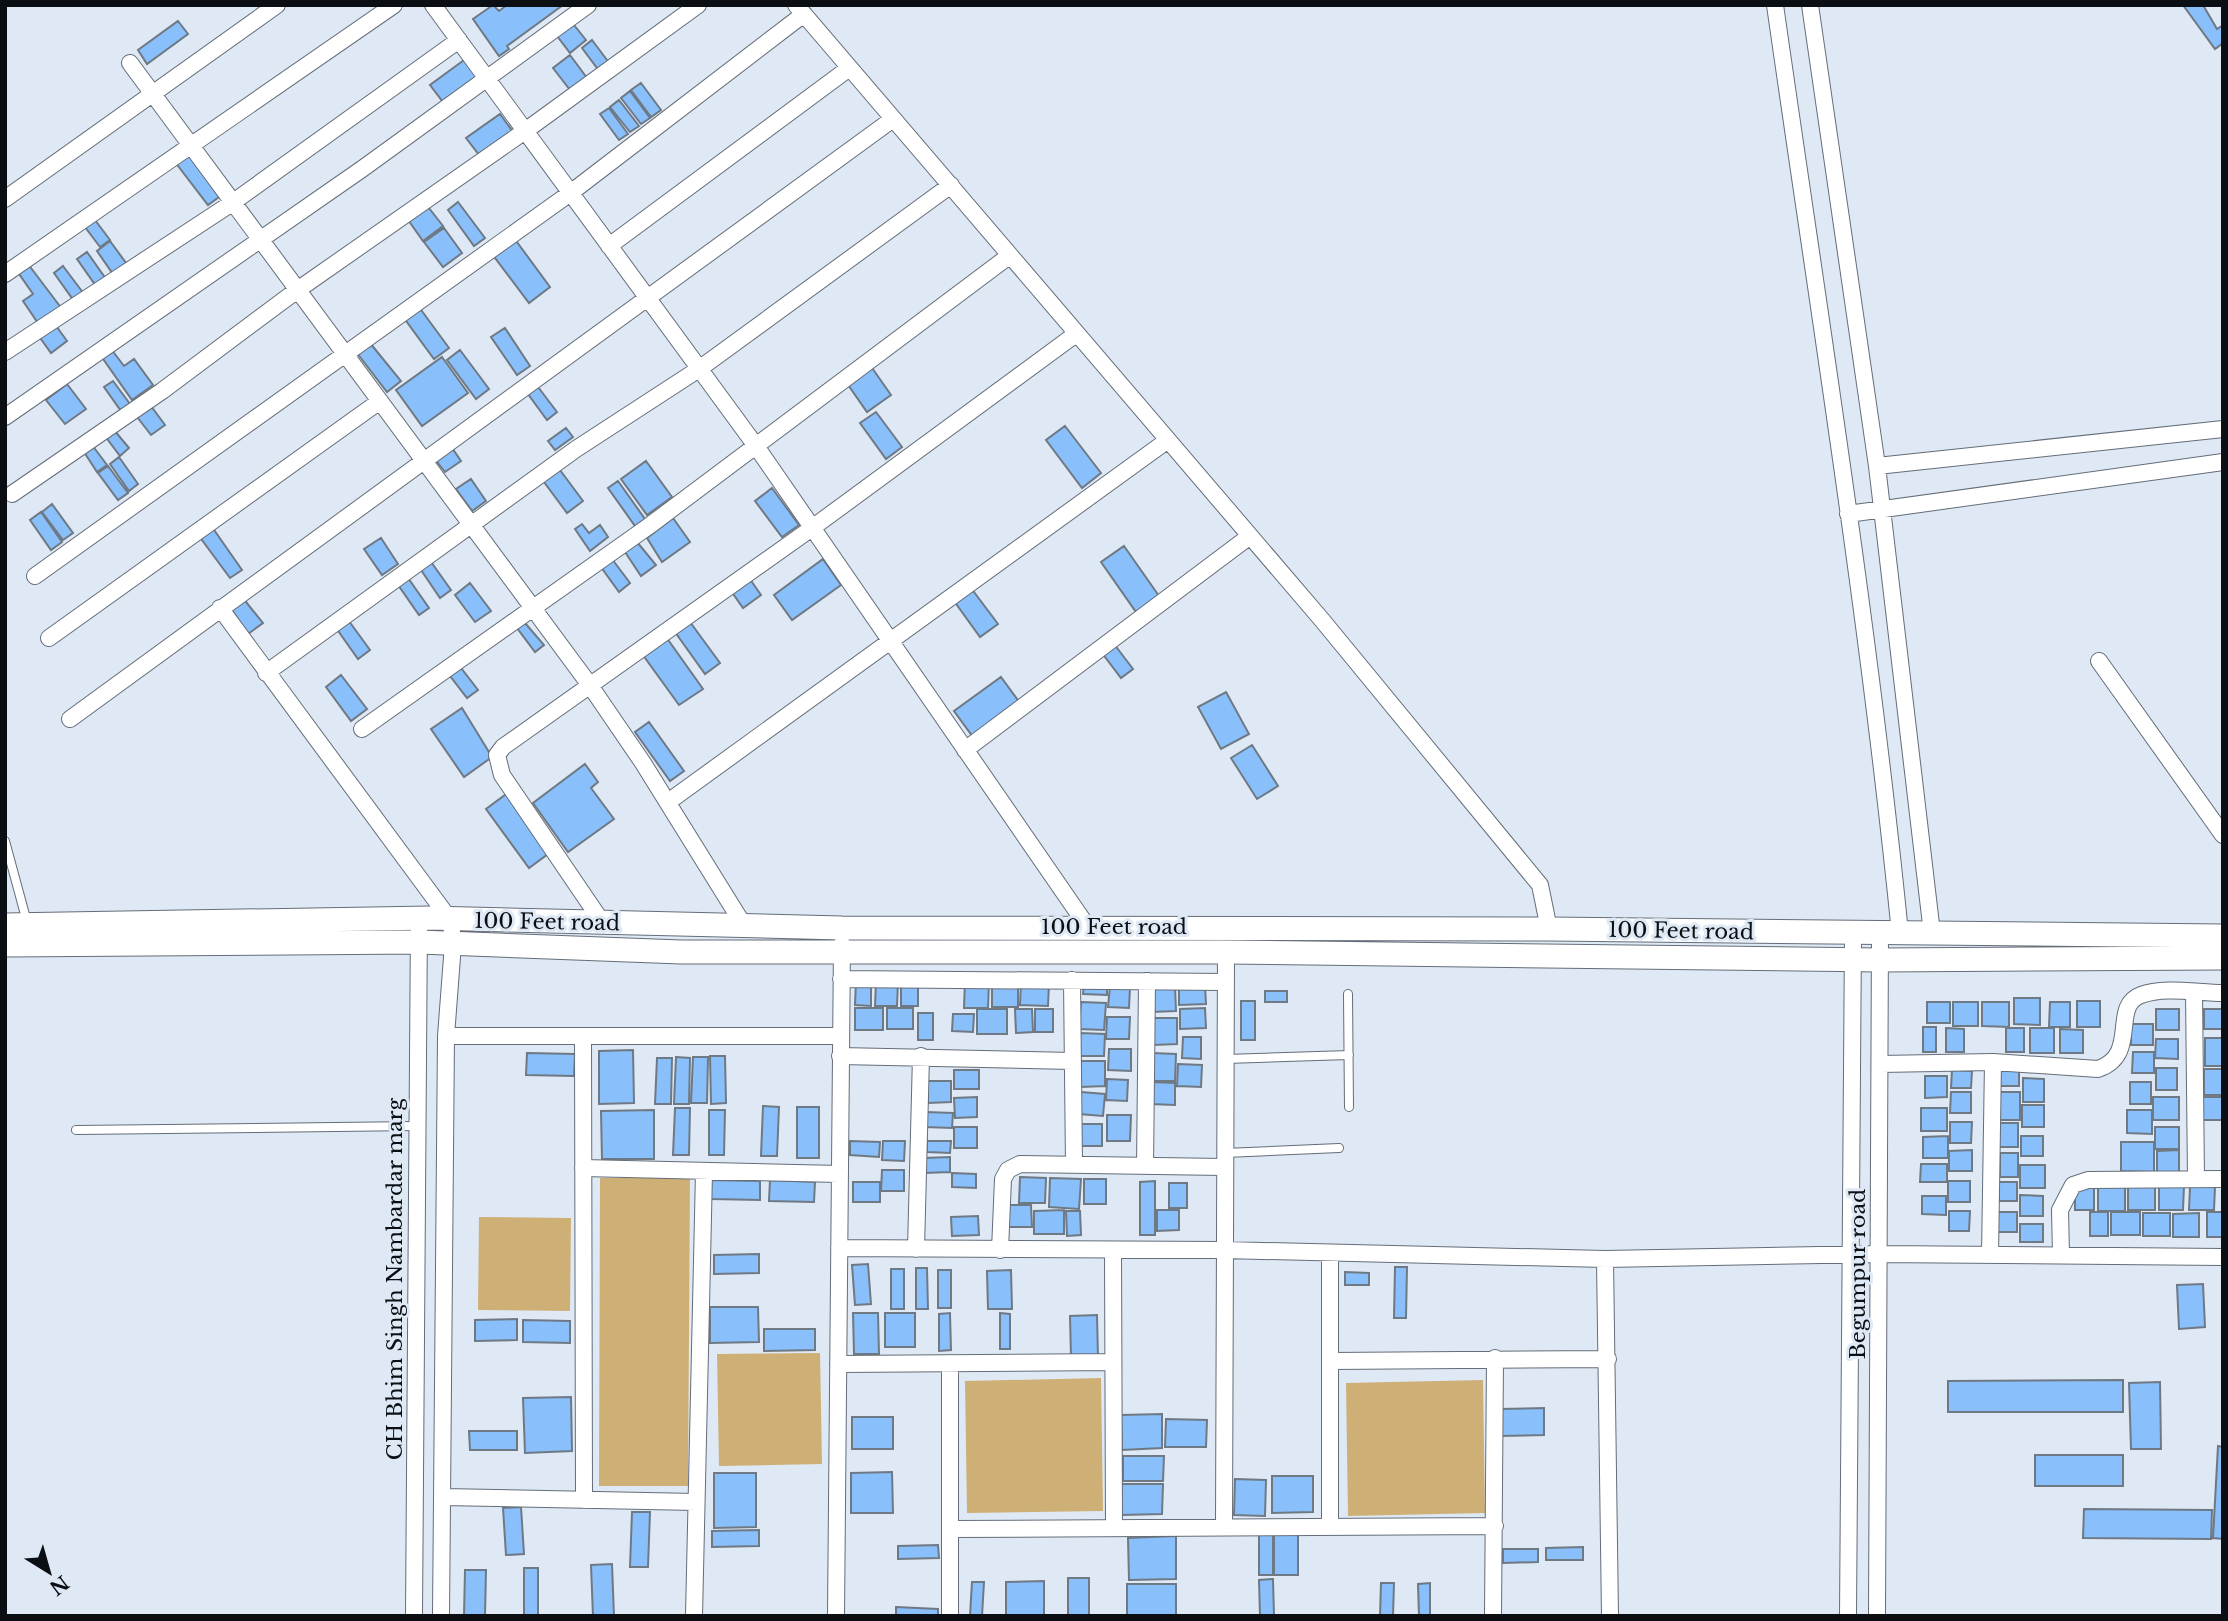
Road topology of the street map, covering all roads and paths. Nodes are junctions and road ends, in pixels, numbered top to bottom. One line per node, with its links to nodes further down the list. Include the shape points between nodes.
1 (277, 5): 13 (street)
2 (394, 5): 16 (street)
3 (433, 5): 9 (street)
4 (588, 5): 12 (street)
5 (698, 5): 15 (street)
6 (1775, 5): 41 (street, Begumpur road)
7 (1810, 5): 38 (street)
8 (800, 10): 11 (street); 18 (street)
9 (459, 40): 12 (street); 20 (street)
10 (130, 63): 13 (street)
11 (848, 69): 14 (street); 22 (street)
12 (489, 79): 15 (street); 21 (street)
13 (153, 94): 16 (street); 19 (street)
14 (893, 118): 17 (street); 26 (street)
15 (525, 131): 18 (street); 25 (street)
16 (191, 146): 20 (street); 24 (street)
17 (951, 185): 23 (street); 30 (street)
18 (569, 194): 22 (street); 29 (street)
19 (5, 199)
20 (232, 203): 21 (street); 28 (street)
21 (260, 241): 25 (street); 32 (street)
22 (609, 246): 26 (street)
23 (1009, 257): 27 (street); 35 (street)
24 (5, 274)
25 (296, 291): 29 (street); 39 (street)
26 (647, 299): 30 (street); 36 (street)
27 (1076, 334): 34 (street); 43 (street)
28 (5, 352)
29 (342, 354): 31 (street); 45 (street)
30 (699, 369): 35 (street); 42 (street)
31 (380, 401): 36 (street); 48 (street)
32 (5, 416)
33 (2223, 429): 38 (street)
34 (1168, 440): 44 (street); 49 (street)
35 (756, 446): 43 (street); 47 (street)
36 (422, 460): 42 (street); 46 (street)
37 (2223, 461): 40 (street)
38 (1877, 466): 40 (street)
39 (12, 494)
40 (1883, 509): 41 (street); 68 (street)
41 (1848, 514): 67 (street, Begumpur road, via 1889,823)
42 (472, 524): 47 (street); 51 (street)
43 (812, 528): 49 (street); 52 (street)
44 (1250, 536): 55 (street); 66 (street, via 1540,885)
45 (35, 576)
46 (220, 608): 51 (street); 53 (street)
47 (534, 608): 52 (street); 54 (street)
48 (49, 638)
49 (889, 639): 55 (street); 56 (street)
50 (2099, 661): 57 (street)
51 (265, 673): 60 (street)
52 (589, 684): 56 (street); 61 (street, via 503,747 497,762)
53 (71, 719)
54 (362, 729)
55 (965, 750): 64 (street)
56 (668, 802): 63 (street)
57 (2223, 835)
58 (5, 841): 62 (lane)
59 (419, 918): 60 (street, 100 Feet road); 62 (street, 100 Feet road); 71 (street, CH Bhim Singh Nambardar marg)
60 (451, 920): 61 (street, 100 Feet road); 72 (street)
61 (602, 922): 63 (street, 100 Feet road)
62 (17, 925)
63 (743, 925): 65 (street, 100 Feet road)
64 (1087, 926): 65 (street, 100 Feet road); 66 (street, 100 Feet road)
65 (842, 928): 74 (street)
66 (1549, 929): 69 (street, 100 Feet road)
67 (1890, 933): 68 (street, 100 Feet road); 69 (street, 100 Feet road); 78 (street, Begumpur road)
68 (1932, 933): 70 (street, 100 Feet road)
69 (1853, 934): 76 (street, Begumpur road)
70 (2223, 936)
71 (419, 942): 72 (street, 100 Feet road); 73 (street, 100 Feet road); 97 (street, CH Bhim Singh Nambardar marg)
72 (453, 944): 74 (street, 100 Feet road, via 681,952); 86 (street)
73 (5, 945)
74 (842, 951): 75 (street, 100 Feet road); 79 (street)
75 (1226, 952): 76 (street, 100 Feet road); 82 (street)
76 (1854, 958): 78 (street, 100 Feet road); 114 (street, Begumpur road)
77 (2223, 958): 78 (street, 100 Feet road)
78 (1881, 960): 95 (street, Begumpur road)
79 (842, 979): 80 (street); 88 (street)
80 (1072, 980): 81 (street); 93 (street)
81 (1147, 981): 82 (street); 102 (street)
82 (1226, 982): 92 (street)
83 (2194, 993): 84 (street); 94 (street, via 2138,996 2130,1003 2123,1044 2110,1065 2080,1070); 106 (street)
84 (2223, 993)
85 (1348, 994): 89 (lane)
86 (446, 1036): 87 (street); 126 (street)
87 (583, 1037): 88 (street); 103 (street)
88 (841, 1037): 90 (street)
89 (1349, 1055): 92 (lane); 96 (lane)
90 (840, 1056): 91 (street); 105 (street)
91 (921, 1056): 93 (street); 109 (street)
92 (1225, 1059): 100 (street)
93 (1073, 1060): 101 (street)
94 (1993, 1062): 95 (street); 116 (street)
95 (1880, 1064): 115 (street, Begumpur road)
96 (1349, 1108)
97 (417, 1126): 98 (lane); 134 (street, CH Bhim Singh Nambardar marg)
98 (76, 1130)
99 (1339, 1148): 100 (lane)
100 (1225, 1160): 102 (street); 112 (street)
101 (1074, 1165): 102 (street); 110 (street, via 1020,1164 1008,1170 1001,1191)
102 (1145, 1166)
103 (583, 1168): 104 (street); 127 (street)
104 (704, 1172): 105 (street); 128 (street)
105 (840, 1174): 108 (street)
106 (2196, 1179): 107 (street); 117 (street, via 2088,1180 2073,1185 2060,1210)
107 (2223, 1179)
108 (839, 1248): 109 (street); 125 (street)
109 (916, 1249): 110 (street)
110 (1000, 1250): 111 (street)
111 (1113, 1250): 112 (street); 123 (street)
112 (1224, 1251): 113 (street); 131 (street)
113 (1330, 1253): 119 (street); 122 (street)
114 (1853, 1254): 115 (street); 119 (street); 141 (street, Begumpur road)
115 (1879, 1254): 116 (street); 142 (street, Begumpur road)
116 (1990, 1255): 117 (street)
117 (2061, 1255): 118 (street)
118 (2223, 1257)
119 (1605, 1259): 121 (street)
120 (1495, 1358): 121 (street); 122 (street); 130 (street)
121 (1608, 1359): 140 (street)
122 (1331, 1361): 129 (street)
123 (1113, 1362): 124 (street); 132 (street)
124 (950, 1363): 125 (street); 133 (street)
125 (838, 1364): 137 (street)
126 (443, 1497): 127 (street); 135 (street)
127 (584, 1500): 128 (street)
128 (696, 1502): 136 (street)
129 (1330, 1526): 130 (street); 131 (street)
130 (1495, 1526): 139 (street)
131 (1224, 1527): 132 (street)
132 (1114, 1528): 133 (street)
133 (950, 1529): 138 (street)
134 (414, 1616)
135 (441, 1616)
136 (694, 1616)
137 (836, 1616)
138 (950, 1616)
139 (1493, 1616)
140 (1610, 1616)
141 (1848, 1616)
142 (1877, 1616)

